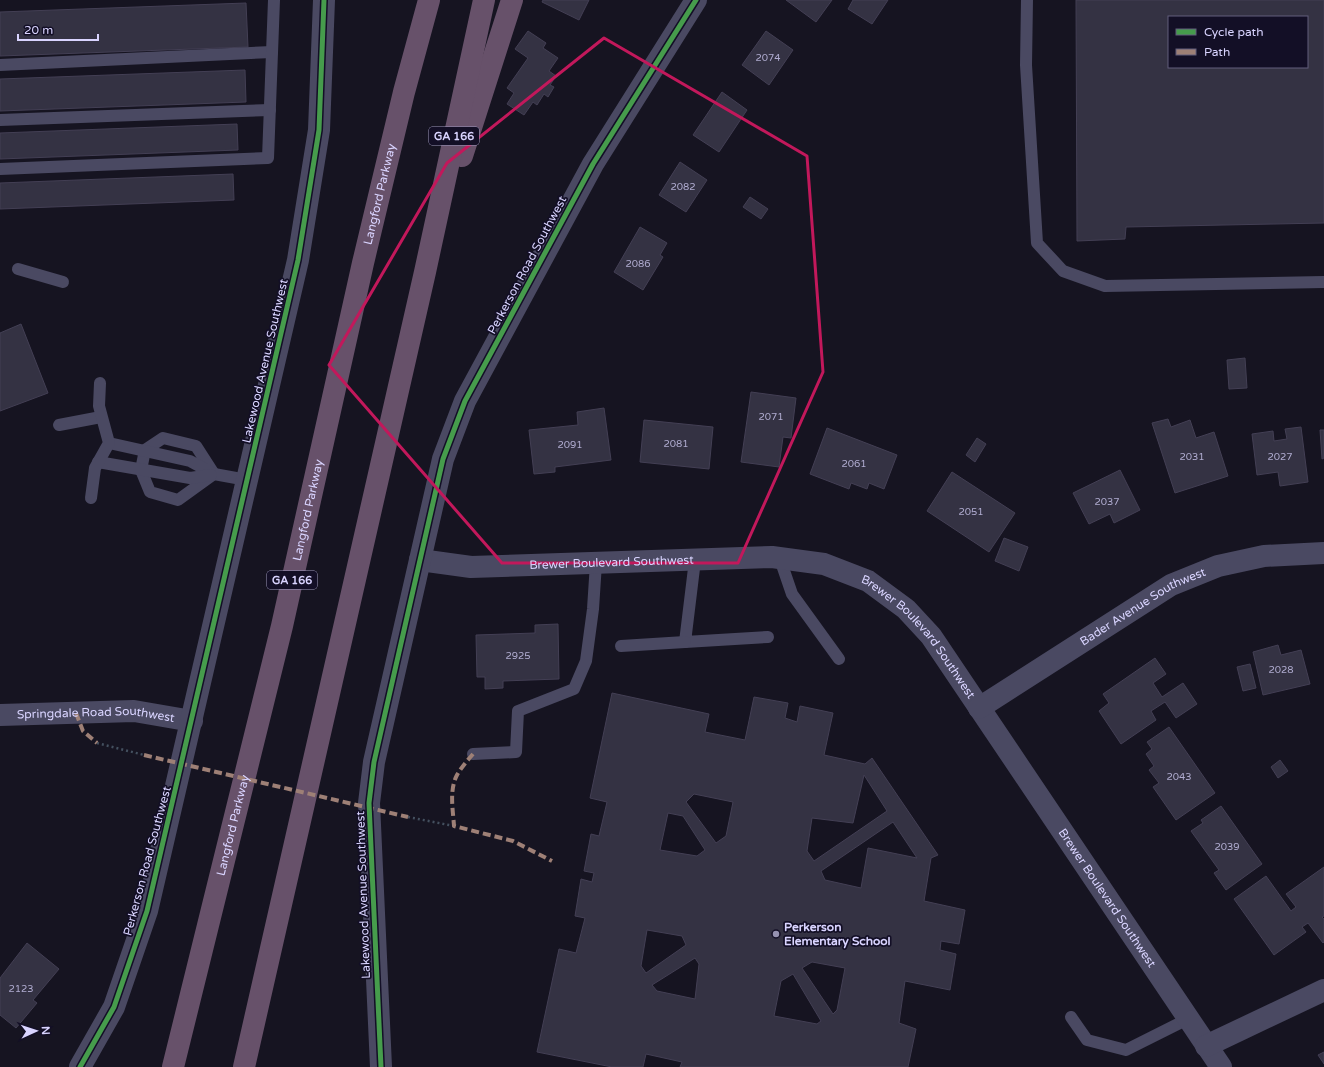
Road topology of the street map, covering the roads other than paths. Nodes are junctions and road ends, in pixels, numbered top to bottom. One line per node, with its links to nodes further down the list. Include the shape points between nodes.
1 (274, 0): 9 (lane)
2 (324, 0): 27 (street, Lakewood Avenue Southwest, via 319,130 298,260)
3 (414, 0): 11 (highway)
4 (429, 0): 11 (highway, Langford Parkway / GA 166)
5 (484, 0): 16 (highway, GA 166)
6 (512, 0): 16 (highway)
7 (696, 0): 31 (street, Perkerson Road Southwest, via 593,164 465,400 443,460)
8 (1027, 0): 18 (lane, via 1026,64 1037,243 1063,271 1105,286)
9 (272, 52): 10 (lane); 12 (lane)
10 (0, 65)
11 (404, 92): 47 (highway, Langford Parkway / GA 166, via 282,626)
12 (270, 110): 13 (lane); 14 (lane, via 268,158)
13 (0, 120)
14 (0, 168)
15 (18, 269): 17 (lane)
16 (425, 272): 48 (highway, GA 166)
17 (63, 282)
18 (1324, 282)
19 (100, 383): 20 (lane)
20 (101, 417): 21 (lane); 22 (lane)
21 (59, 425)
22 (109, 442): 23 (lane); 24 (lane)
23 (145, 450): 25 (lane); 26 (lane, via 190,461); 26 (lane, via 163,438 196,446)
24 (98, 462): 25 (lane); 28 (lane)
25 (141, 470): 26 (lane, via 190,478); 26 (lane, via 150,492 178,500)
26 (214, 474): 27 (lane)
27 (248, 480): 40 (street, Lakewood Avenue Southwest)
28 (91, 498)
29 (1324, 553): 38 (street, Bader Avenue Southwest, via 1264,556 1218,566 1171,585)
30 (780, 559): 32 (street, Brewer Boulevard Southwest); 37 (lane, via 792,594); 38 (street, Brewer Boulevard Southwest, via 824,564 868,581 906,609 931,636)
31 (420, 560): 33 (street, Brewer Boulevard Southwest, via 471,567); 49 (street, Lakewood Avenue Southwest, via 374,762 369,803)
32 (695, 560): 33 (street, Brewer Boulevard Southwest); 35 (lane)
33 (596, 563): 41 (lane, via 586,661 574,689 518,711 516,752)
34 (768, 637): 35 (lane)
35 (685, 642): 36 (lane)
36 (621, 646)
37 (839, 659)
38 (979, 708): 44 (street, Brewer Boulevard Southwest)
39 (0, 715): 40 (street, Springdale Road Southwest, via 134,711)
40 (192, 721): 46 (street, Perkerson Road Southwest, via 147,911 114,1007)
41 (472, 754)
42 (1324, 990): 45 (street)
43 (1071, 1017): 44 (lane, via 1087,1040 1126,1050)
44 (1188, 1019): 45 (street, Brewer Boulevard Southwest)
45 (1206, 1046): 50 (street, Brewer Boulevard Southwest)
46 (80, 1067)
47 (174, 1067)
48 (244, 1067)
49 (381, 1067)
50 (1221, 1067)

